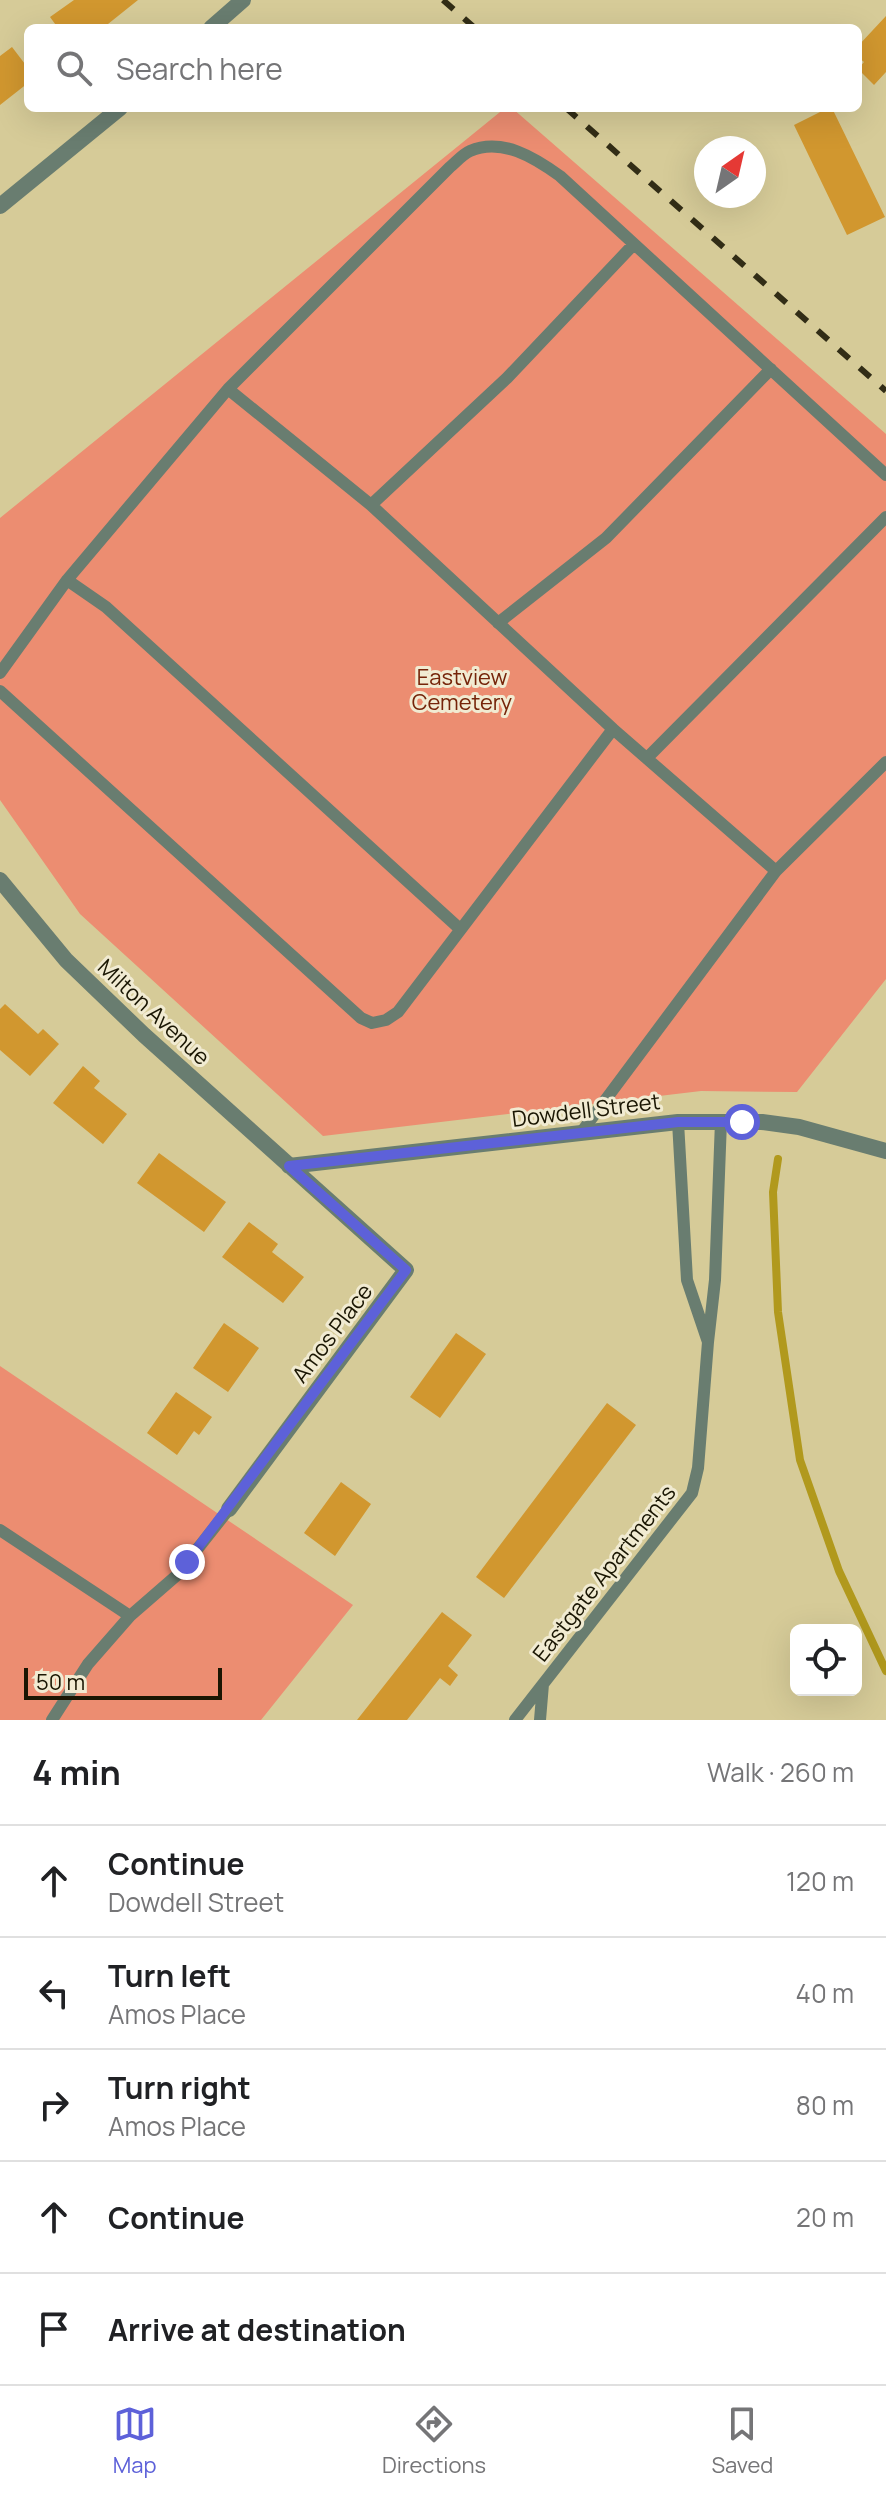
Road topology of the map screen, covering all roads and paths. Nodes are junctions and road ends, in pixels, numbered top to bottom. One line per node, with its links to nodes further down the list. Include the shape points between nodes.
1 (243, 0): 2 (street)
2 (216, 24)
3 (115, 112): 4 (street)
4 (0, 206)
5 (634, 244): 6 (lane); 7 (lane, via 536,159 491,147 470,151); 9 (lane, via 507,378)
6 (771, 369): 8 (lane); 12 (lane, via 606,538)
7 (228, 389): 9 (lane); 11 (lane)
8 (886, 475)
9 (371, 505): 12 (lane)
10 (886, 517): 16 (lane)
11 (67, 580): 13 (lane); 20 (lane, via 106,607)
12 (498, 623): 15 (lane)
13 (0, 673)
14 (0, 691): 20 (lane, via 361,1018 372,1023 398,1012)
15 (613, 729): 16 (lane); 20 (lane)
16 (647, 758): 18 (lane)
17 (886, 762): 18 (lane)
18 (776, 871): 23 (lane)
19 (0, 880): 25 (street, Milton Avenue, via 66,960)
20 (460, 929)
21 (721, 1121): 22 (street, Dowdell Street); 24 (street, Dowdell Street, via 799,1127); 26 (lane, Eastgate Apartments)
22 (678, 1122): 23 (street, Dowdell Street); 26 (lane, via 687,1280)
23 (580, 1134): 25 (street, Dowdell Street)
24 (886, 1151)
25 (289, 1166): 27 (street, Amos Place, via 406,1270)
26 (708, 1342): 30 (lane, Eastgate Apartments, via 692,1493)
27 (229, 1509): 29 (lane, via 176,1576)
28 (0, 1530): 29 (lane)
29 (130, 1616): 31 (lane, via 88,1664)
30 (543, 1684): 32 (lane, Eastgate Apartments); 33 (lane, Eastgate Apartments)
31 (52, 1720)
32 (515, 1720)
33 (540, 1720)

